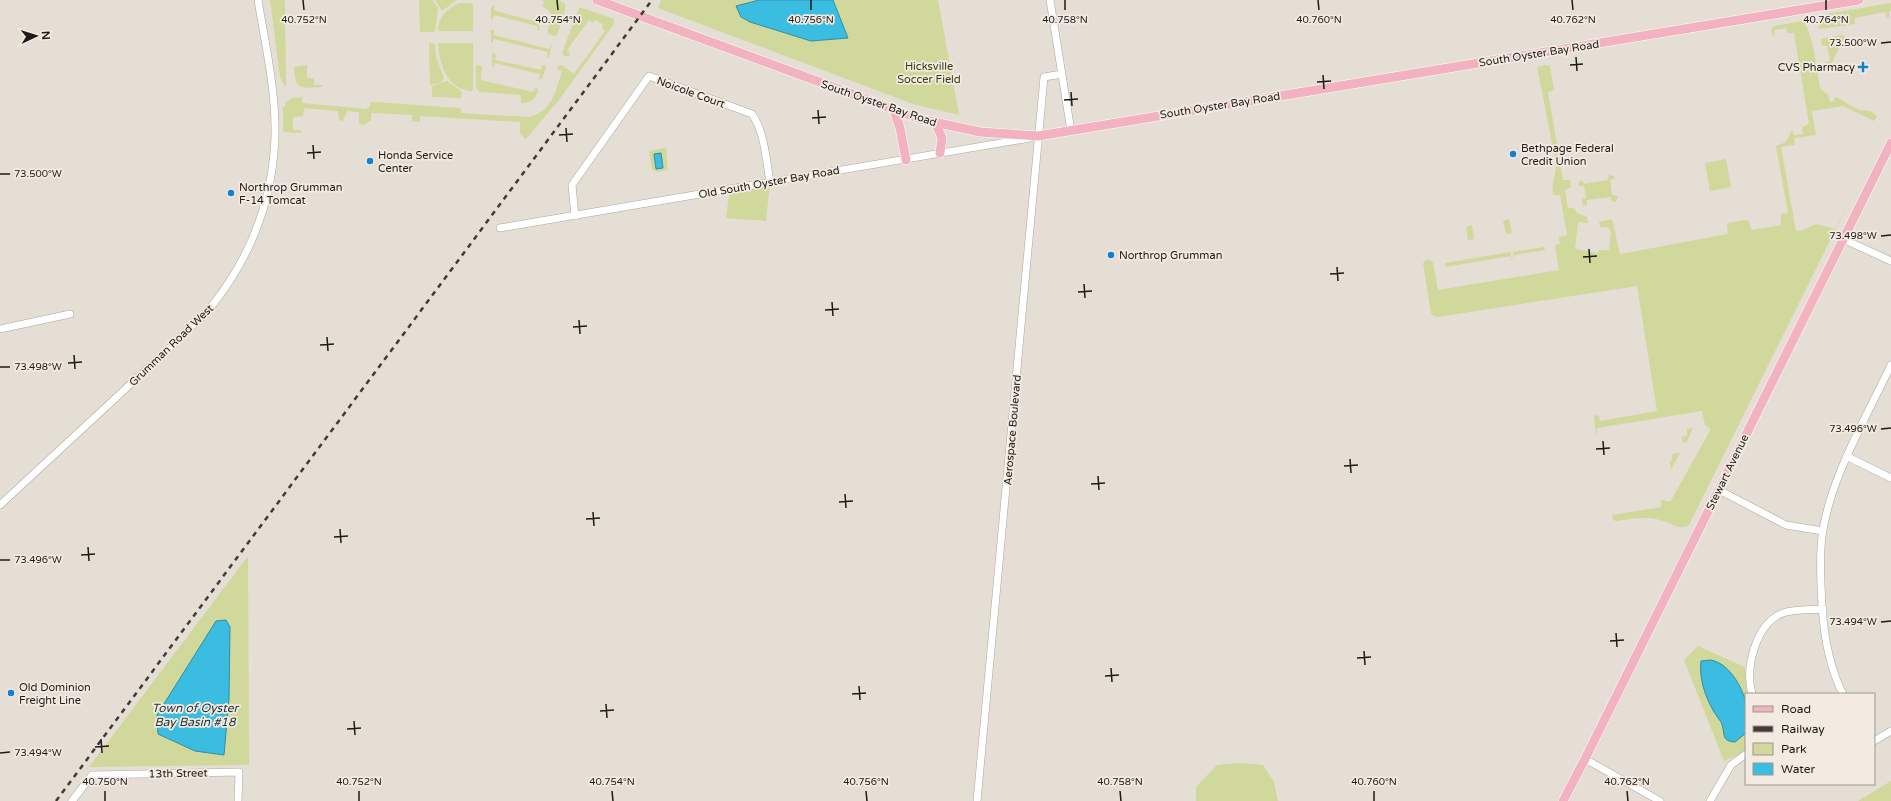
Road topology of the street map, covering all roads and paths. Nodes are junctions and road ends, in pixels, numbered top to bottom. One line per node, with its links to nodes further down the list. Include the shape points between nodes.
1 (258, 0): 25 (street, Grumman Road West, via 273,92 275,130 270,186 247,252 210,308)
2 (597, 0): 7 (main road, South Oyster Bay Road)
3 (1050, 0): 6 (street)
4 (1859, 0): 5 (main road, South Oyster Bay Road)
5 (1841, 1): 9 (main road, South Oyster Bay Road)
6 (1062, 74): 9 (street); 10 (street, Aerospace Boulevard, via 1044,77)
7 (894, 110): 8 (main road, South Oyster Bay Road); 13 (main road)
8 (936, 124): 10 (main road, South Oyster Bay Road, via 980,132); 12 (main road, via 942,138)
9 (1071, 131): 10 (main road, South Oyster Bay Road)
10 (1038, 136): 12 (street, Old South Oyster Bay Road); 36 (street, Aerospace Boulevard)
11 (1891, 143): 17 (main road, Stewart Avenue)
12 (940, 154): 13 (street, Old South Oyster Bay Road)
13 (906, 160): 14 (street, Old South Oyster Bay Road)
14 (770, 182): 15 (street, Old South Oyster Bay Road); 15 (street, Noicole Court, via 761,133 752,114 649,76 572,185)
15 (575, 216): 16 (street, Old South Oyster Bay Road)
16 (500, 228)
17 (1843, 239): 18 (street); 24 (main road, Stewart Avenue)
18 (1891, 261)
19 (70, 314): 20 (street)
20 (0, 329)
21 (1891, 365): 22 (street)
22 (1848, 457): 23 (street); 26 (street, via 1838,476)
23 (1891, 478)
24 (1719, 490): 26 (street, via 1786,525); 33 (main road, Stewart Avenue)
25 (0, 505)
26 (1823, 531): 27 (street)
27 (1823, 609): 28 (street, via 1783,613 1764,628 1751,657 1749,685); 29 (street, via 1828,650)
28 (1752, 693)
29 (1843, 693)
30 (1891, 731): 31 (street)
31 (1875, 740)
32 (1745, 755): 39 (street, via 1731,765)
33 (1585, 759): 37 (main road, Stewart Avenue); 38 (street)
34 (72, 801): 35 (street, 13th Street, via 92,775 239,772)
35 (238, 801)
36 (977, 801)
37 (1562, 801)
38 (1660, 801)
39 (1710, 801)

